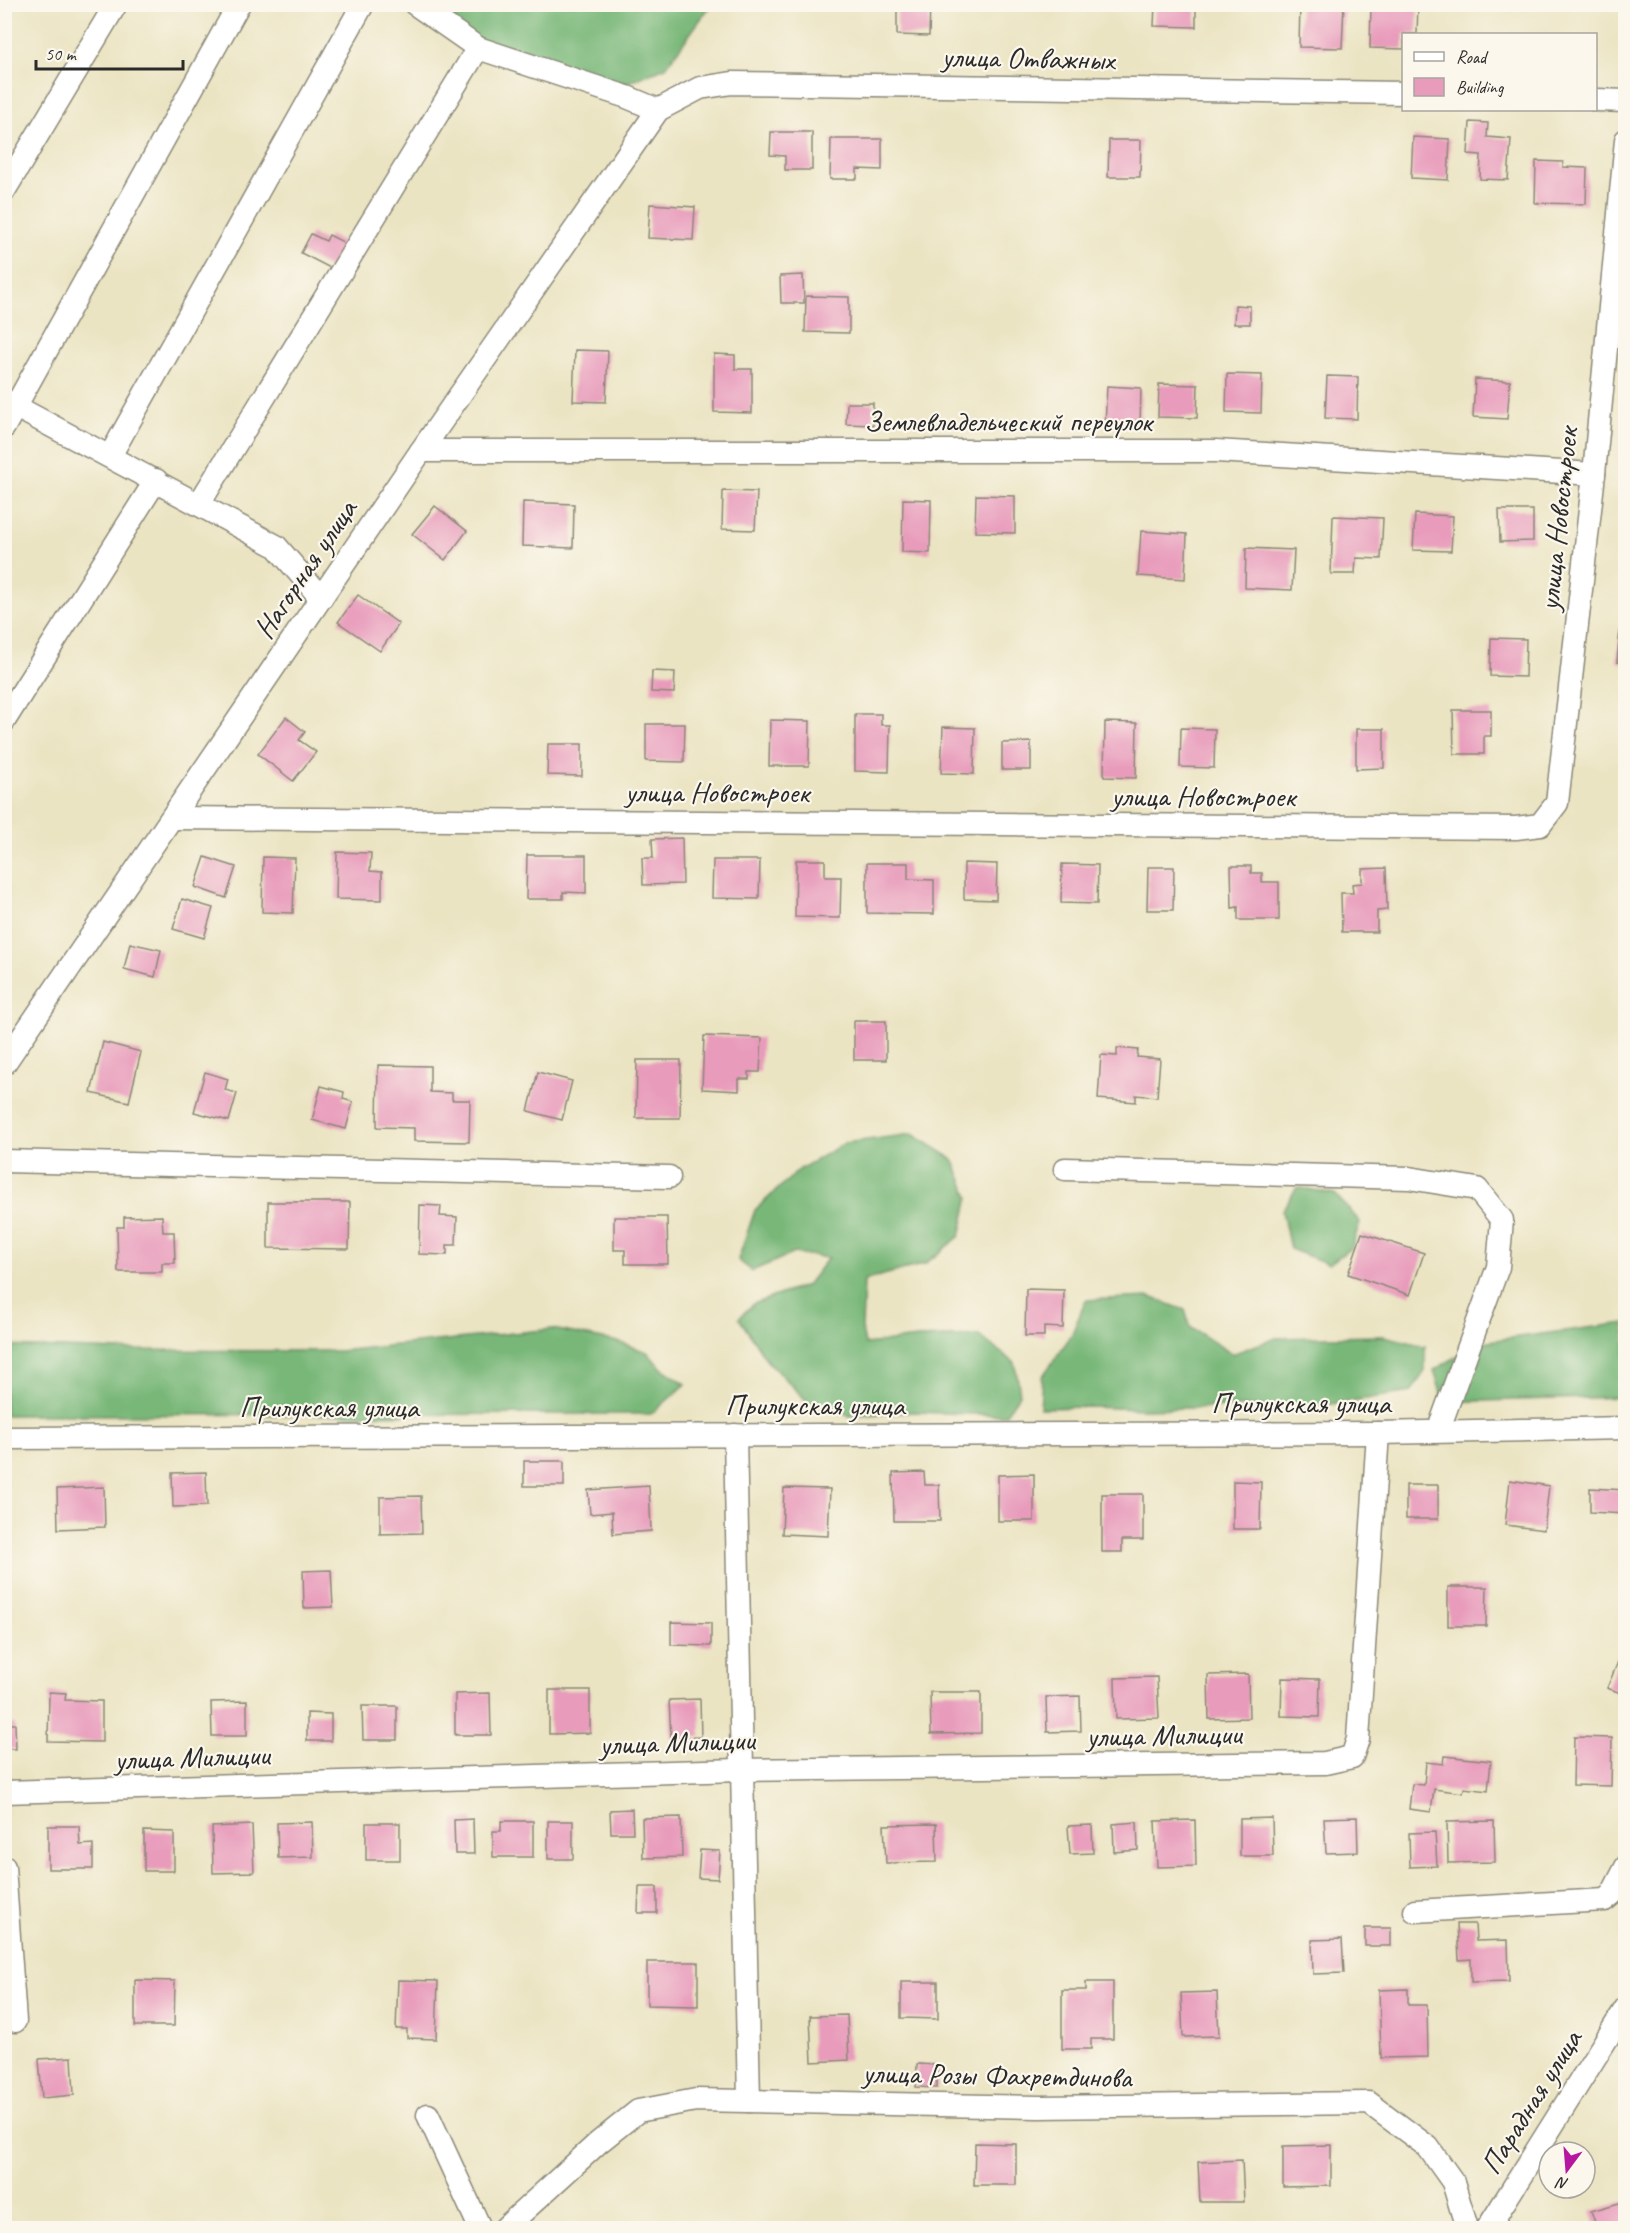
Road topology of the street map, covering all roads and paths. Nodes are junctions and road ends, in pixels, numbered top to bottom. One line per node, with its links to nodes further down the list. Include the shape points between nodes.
1 (116, 4): 11 (street)
2 (239, 4): 12 (street)
3 (363, 4): 15 (street)
4 (415, 4): 5 (street)
5 (478, 48): 9 (street); 18 (street)
6 (1402, 93): 9 (street, улица Отважных, via 732,83 700,88)
7 (1597, 100): 8 (street)
8 (1626, 101)
9 (658, 110): 14 (street, Нагорная улица)
10 (1626, 140): 16 (street, улица Новостроек)
11 (4, 190)
12 (11, 404): 13 (street); 15 (street)
13 (4, 427)
14 (421, 451): 16 (street, Землевладельческий переулок, via 1216,452); 19 (street, Нагорная улица)
15 (110, 456): 17 (street)
16 (1594, 474): 21 (street, улица Новостроек, via 1557,803 1540,825 1516,828)
17 (156, 480): 18 (street); 20 (street)
18 (199, 504): 19 (street, via 276,546)
19 (321, 598): 21 (street, Нагорная улица)
20 (4, 721)
21 (172, 818): 22 (street, Нагорная улица)
22 (4, 1064)
23 (4, 1161): 25 (street)
24 (1065, 1169): 27 (street, via 1409,1178 1477,1188 1502,1220 1498,1267)
25 (669, 1177)
26 (1626, 1428): 27 (street, Прилукская улица)
27 (1438, 1431): 28 (street, Прилукская улица)
28 (1378, 1433): 29 (street, Прилукская улица); 31 (street, улица Милиции, via 1358,1739 1352,1757 1325,1763)
29 (735, 1435): 30 (street, Прилукская улица); 31 (street)
30 (4, 1438)
31 (742, 1770): 32 (street, улица Милиции); 38 (street)
32 (4, 1792)
33 (4, 1867): 37 (street)
34 (1626, 1867): 35 (street, via 1605,1900)
35 (1414, 1911)
36 (1626, 2008): 43 (street, Парадная улица)
37 (15, 2021)
38 (749, 2101): 41 (street, улица Розы Фахретдинова, via 696,2100 638,2111); 42 (street, улица Розы Фахретдинова, via 1039,2107 1369,2103 1428,2147 1453,2182)
39 (429, 2115): 40 (street)
40 (480, 2229)
41 (505, 2229)
42 (1467, 2229)
43 (1488, 2229)

